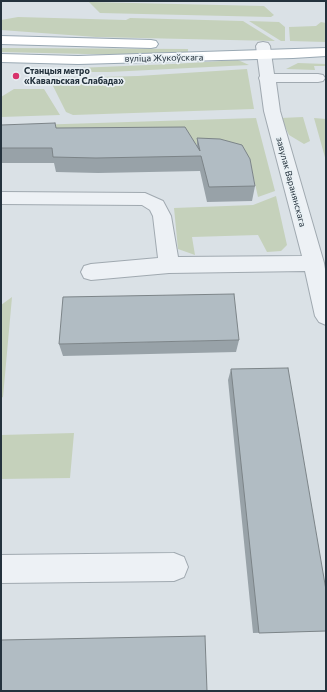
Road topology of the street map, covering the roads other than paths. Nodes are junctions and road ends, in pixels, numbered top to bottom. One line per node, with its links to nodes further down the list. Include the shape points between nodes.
1 (1, 40): 3 (main road, вуліца Жукоўскага)
2 (326, 47): 3 (main road, вуліца Жукоўскага)
3 (264, 50): 4 (main road, вуліца Жукоўскага); 5 (main road, вуліца Жукоўскага, via 78,60); 6 (street, завулак Варанянскага)
4 (326, 52)
5 (1, 58)
6 (266, 78): 7 (street); 9 (street, завулак Варанянскага, via 272,112)
7 (318, 78)
8 (1, 198): 10 (street, via 146,199 157,206 162,216)
9 (314, 263): 10 (street); 12 (street, завулак Варанянскага)
10 (169, 265): 11 (street)
11 (91, 272)
12 (326, 316)
13 (174, 567): 14 (street)
14 (1, 569)

